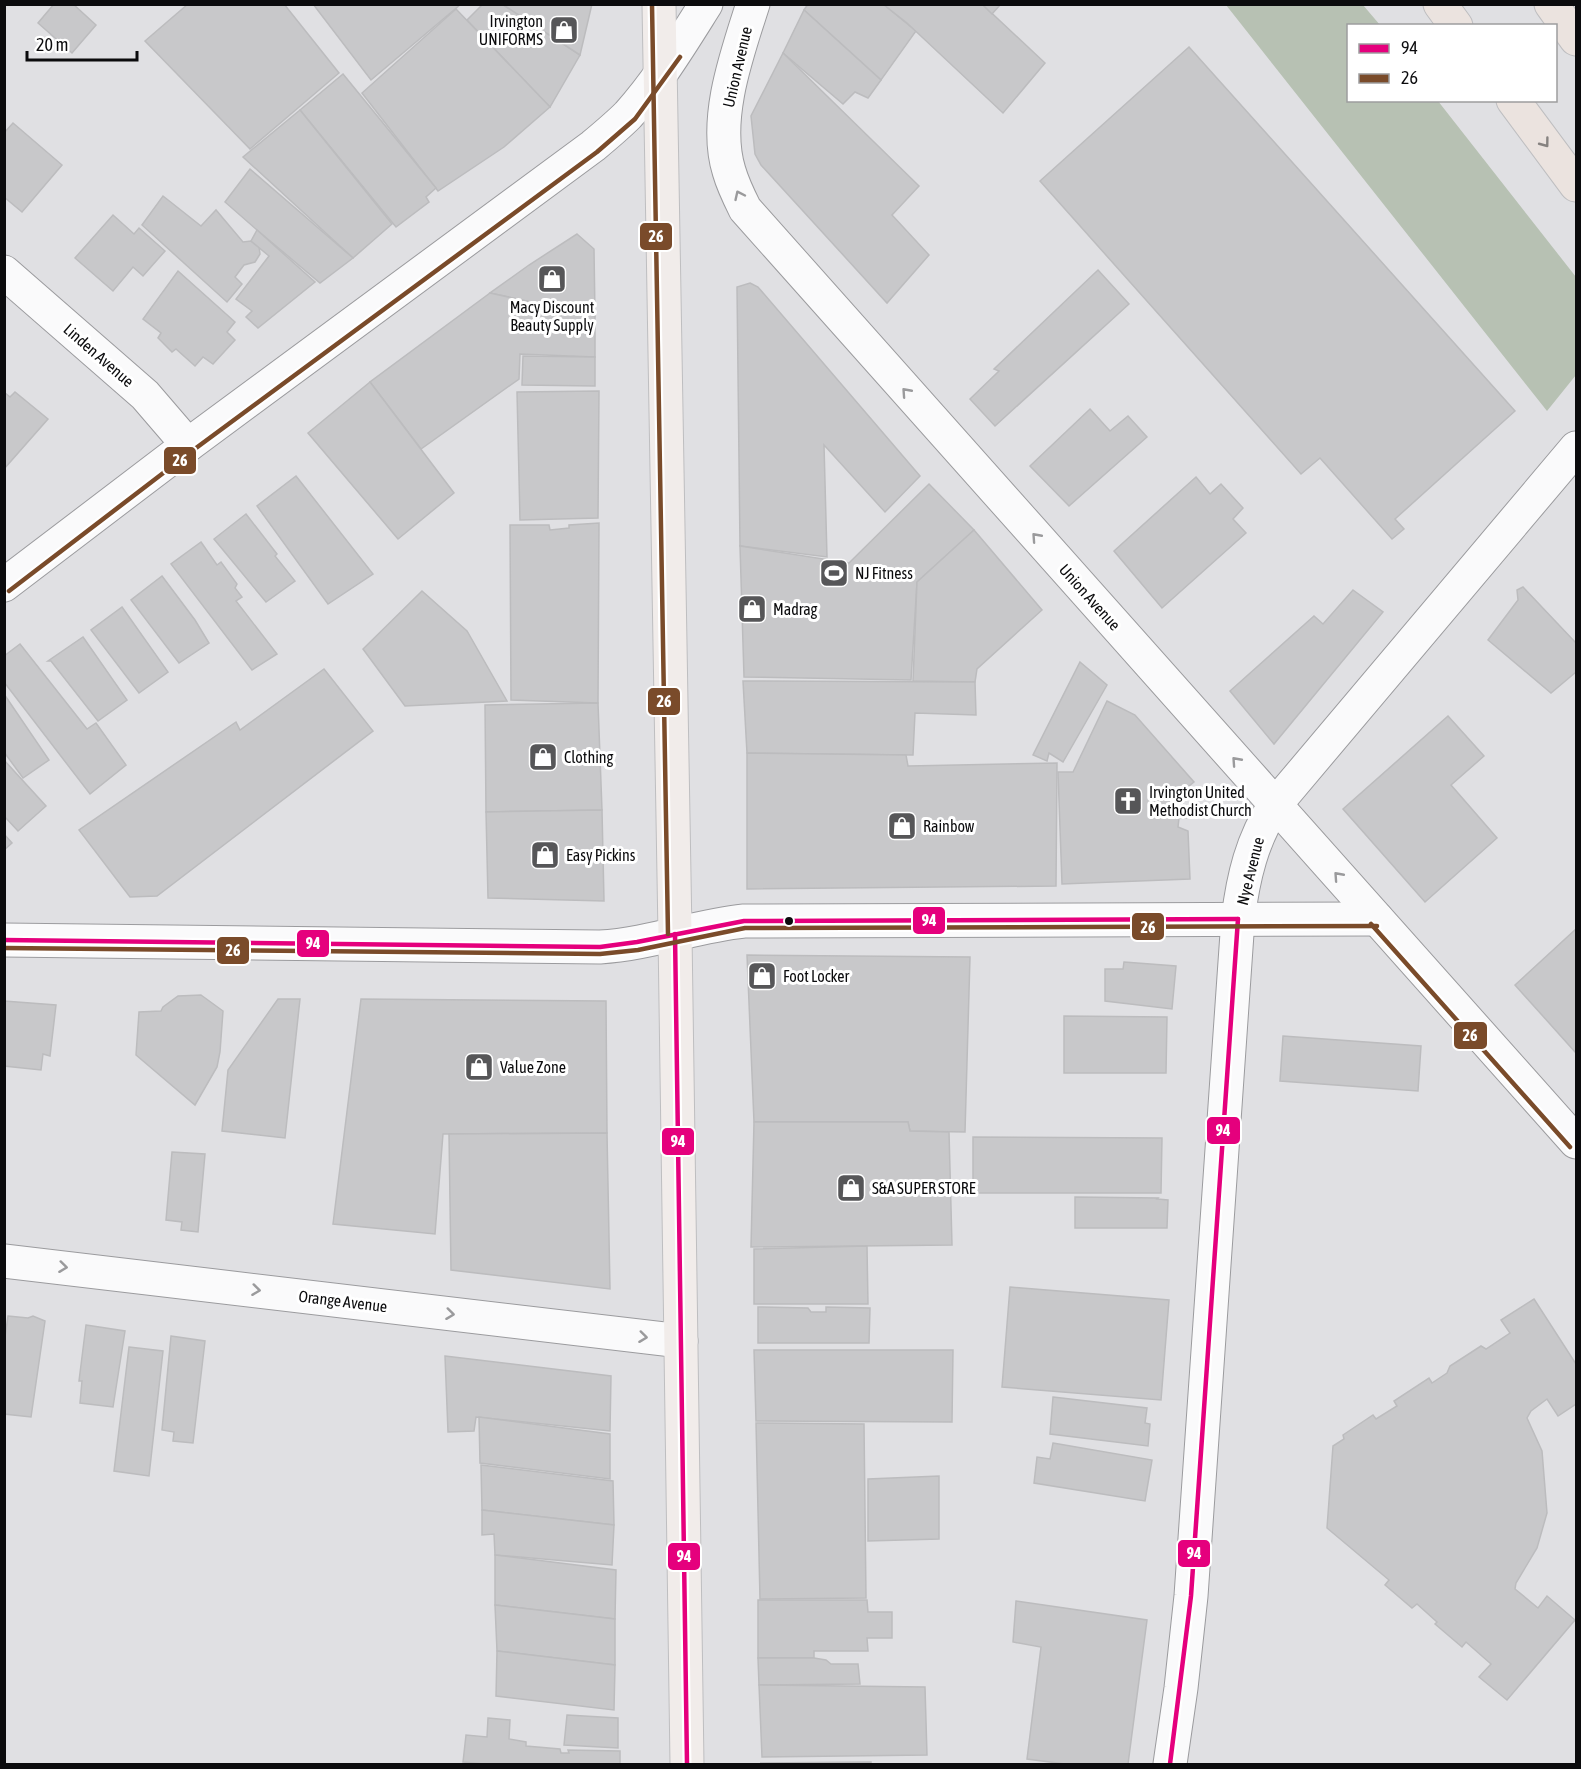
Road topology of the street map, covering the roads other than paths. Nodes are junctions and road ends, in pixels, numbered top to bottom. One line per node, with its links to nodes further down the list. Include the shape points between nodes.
1 (658, 4): 8 (main road)
2 (706, 4): 8 (main road)
3 (753, 4): 15 (main road, Union Avenue, one-way to 3, via 745,209 728,170 725,123 731,80)
4 (1440, 4): 6 (highway)
5 (1551, 4): 7 (highway)
6 (1455, 24)
7 (1576, 39)
8 (661, 73): 12 (main road, via 629,114 593,146); 18 (main road)
9 (1514, 102): 10 (highway, one-way to 10)
10 (1576, 185)
11 (4, 272): 12 (main road, Linden Avenue, via 145,395)
12 (188, 445): 14 (main road)
13 (1576, 448): 15 (main road, Nye Avenue)
14 (4, 585)
15 (1275, 805): 16 (main road, Nye Avenue, via 1264,821 1250,858); 17 (main road, Union Avenue, one-way to 15)
16 (1238, 919): 17 (main road); 18 (main road, via 744,921); 24 (main road, Nye Avenue, via 1192,1585)
17 (1377, 919): 20 (main road, Union Avenue)
18 (675, 934): 19 (main road, via 600,947); 22 (main road)
19 (4, 940)
20 (1576, 1142)
21 (4, 1261): 22 (main road, Orange Avenue, one-way to 22)
22 (681, 1341): 23 (main road)
23 (687, 1764)
24 (1170, 1764)

